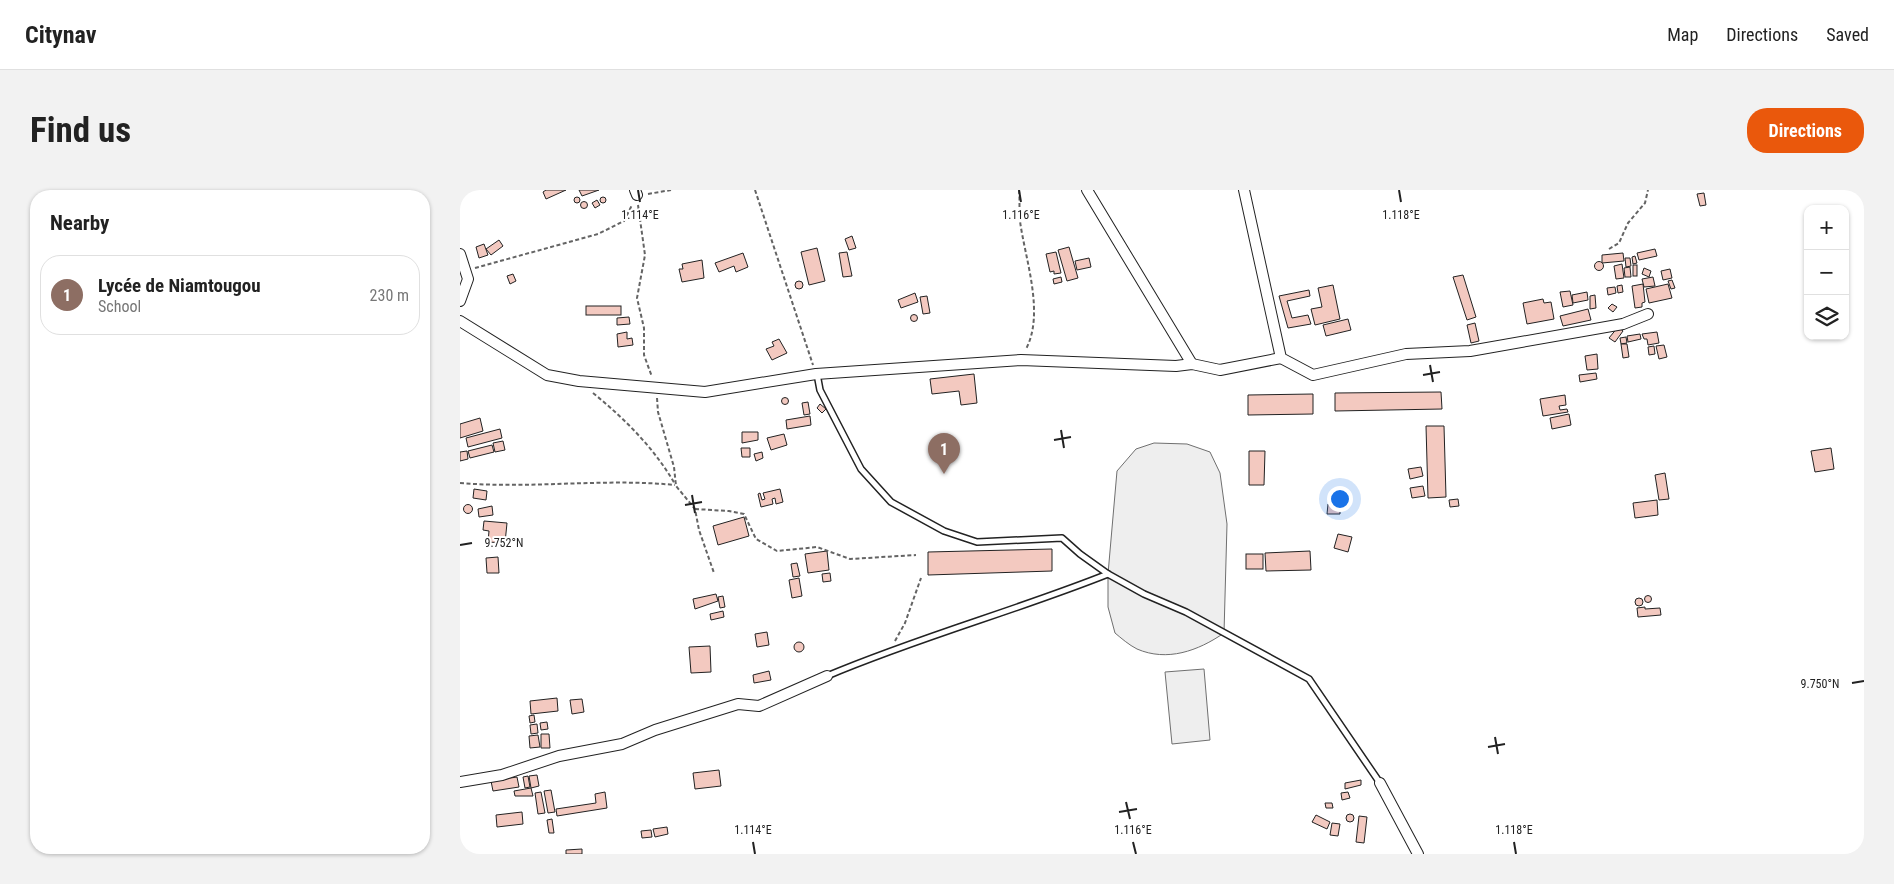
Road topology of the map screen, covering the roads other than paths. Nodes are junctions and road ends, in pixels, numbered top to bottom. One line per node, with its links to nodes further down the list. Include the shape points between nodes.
1 (1086, 190): 8 (street)
2 (1244, 190): 7 (street)
3 (460, 254): 4 (street, via 468,278)
4 (460, 301)
5 (1648, 314): 7 (street, via 1623,324 1470,351 1406,354 1313,375)
6 (460, 321): 9 (street, via 547,375 579,381 705,392)
7 (1281, 358): 8 (street, via 1220,370)
8 (1192, 364): 9 (street, via 1020,360)
9 (816, 374): 10 (lane, via 820,390 861,469 892,502 944,531 977,542 1062,538)
10 (1108, 574): 11 (lane, via 1053,596 890,650); 13 (lane, via 1309,679)
11 (827, 676): 12 (street, via 759,706 738,704 622,744 559,756 502,775)
12 (460, 782)
13 (1380, 783): 14 (street)
14 (1418, 854)

